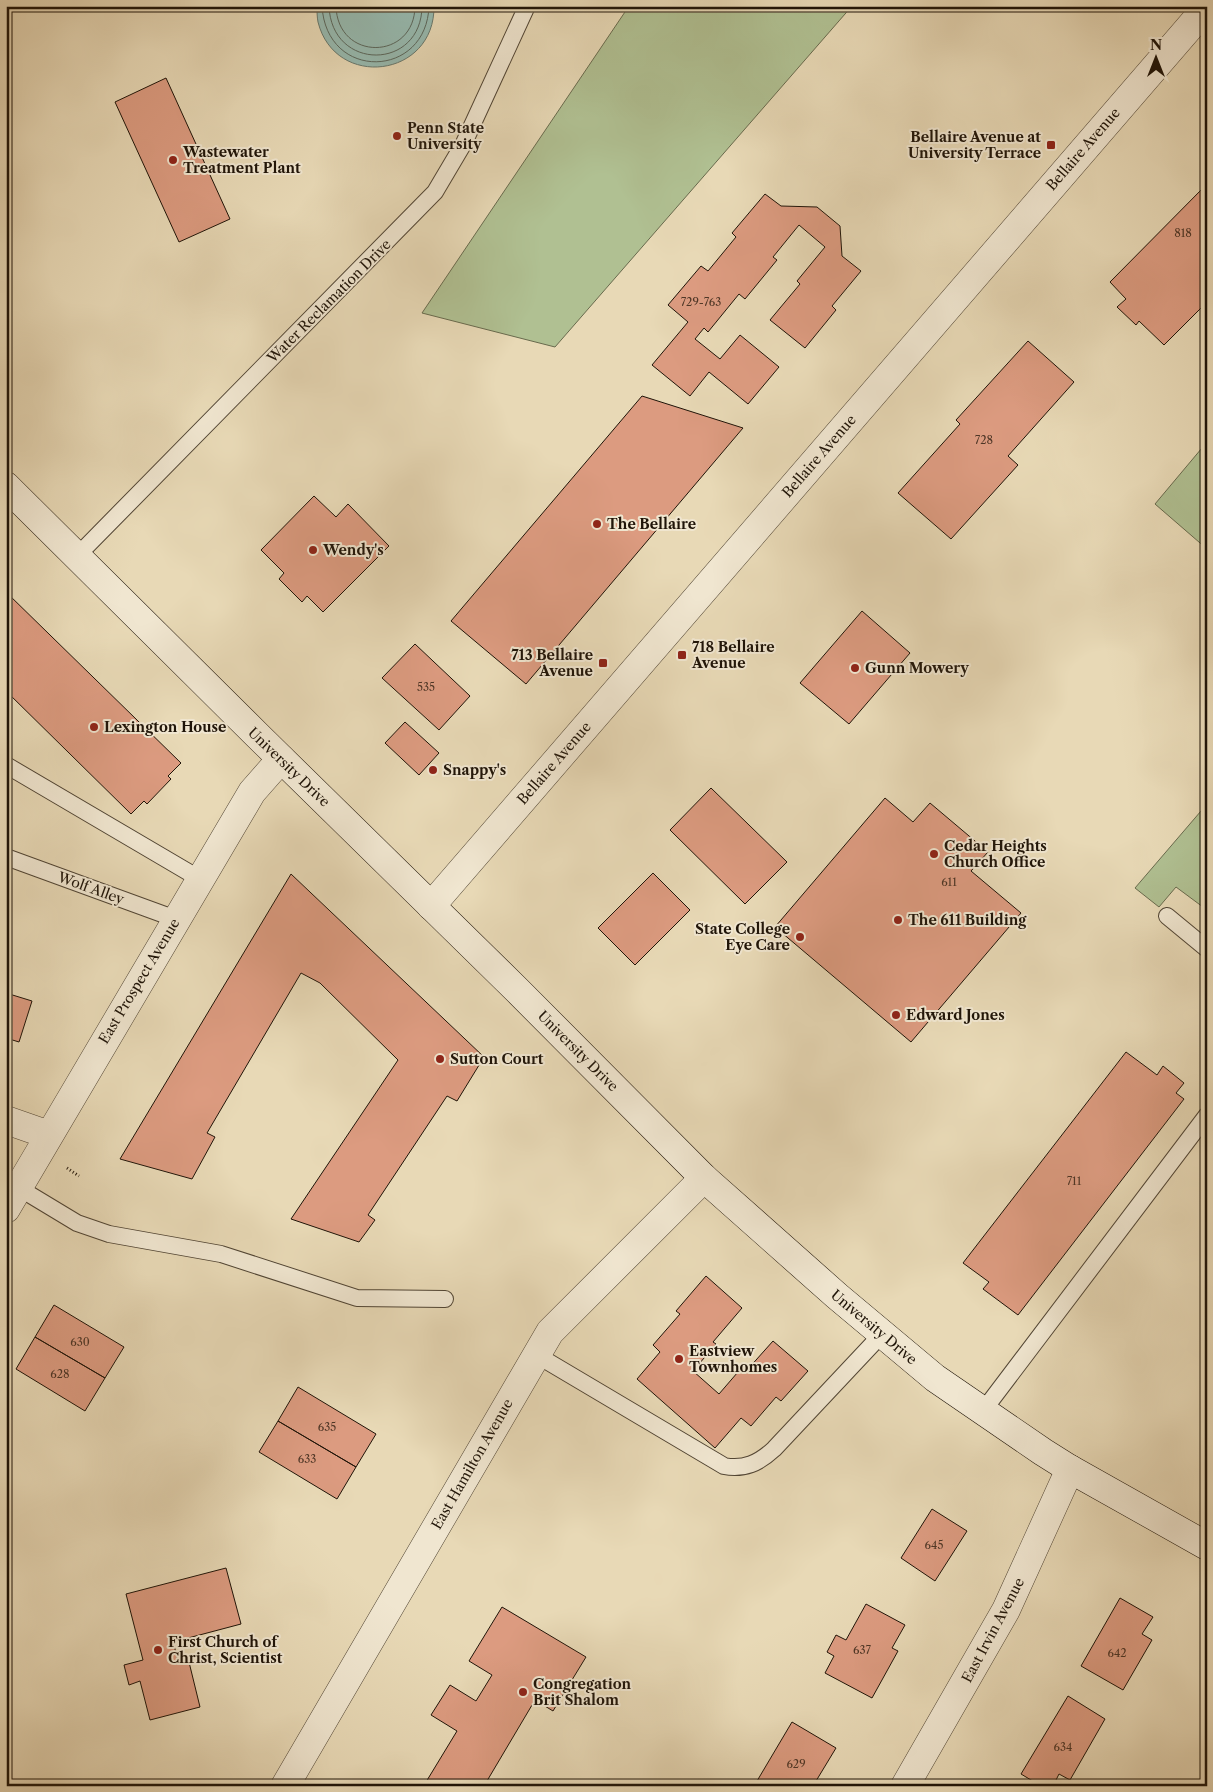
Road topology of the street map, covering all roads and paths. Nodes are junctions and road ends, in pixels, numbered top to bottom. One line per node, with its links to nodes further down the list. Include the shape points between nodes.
1 (527, 6): 4 (lane, Water Reclamation Drive, via 464,143 435,192)
2 (1207, 7): 9 (street, Bellaire Avenue)
3 (6, 486): 4 (street, University Drive)
4 (77, 556): 5 (street, University Drive)
5 (280, 759): 8 (street, East Prospect Avenue, via 252,792); 9 (street, University Drive)
6 (6, 764): 8 (lane)
7 (6, 857): 11 (lane, Wolf Alley)
8 (200, 879): 11 (street, East Prospect Avenue)
9 (431, 906): 18 (street, University Drive)
10 (1167, 916): 12 (lane)
11 (176, 919): 15 (street, East Prospect Avenue)
12 (1207, 949)
13 (1207, 1115): 23 (lane)
14 (6, 1120): 15 (street)
15 (49, 1135): 19 (street, East Prospect Avenue)
16 (67, 1168): 17 (path)
17 (79, 1176)
18 (704, 1178): 21 (street, University Drive); 22 (street, East Hamilton Avenue, via 562,1318)
19 (12, 1198): 20 (lane, via 109,1234 221,1254 357,1298)
20 (445, 1299)
21 (882, 1334): 22 (lane, via 774,1449 758,1461 742,1467 724,1466); 23 (street, University Drive, via 935,1378)
22 (535, 1354): 26 (street, East Hamilton Avenue)
23 (983, 1411): 24 (street, University Drive)
24 (1070, 1469): 25 (street, University Drive); 27 (street, East Irvin Avenue, via 1006,1610)
25 (1207, 1546)
26 (285, 1786)
27 (904, 1786)

